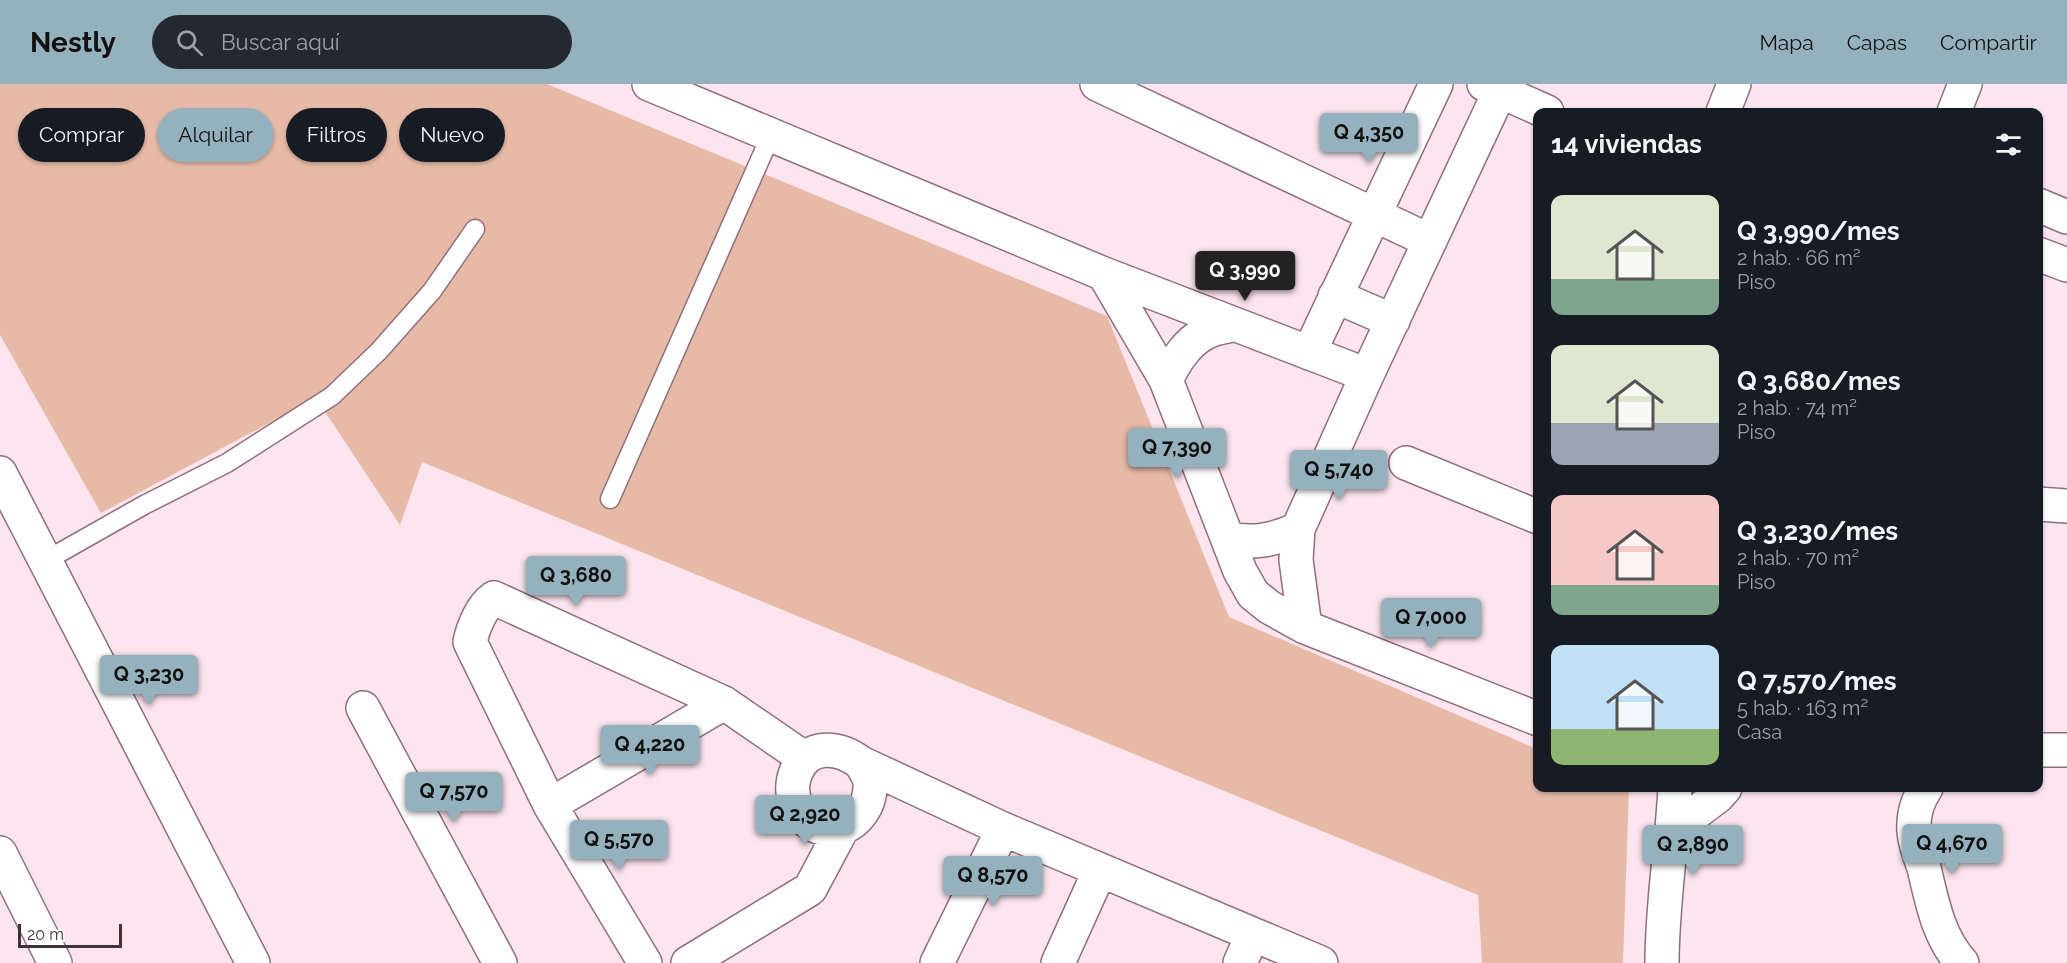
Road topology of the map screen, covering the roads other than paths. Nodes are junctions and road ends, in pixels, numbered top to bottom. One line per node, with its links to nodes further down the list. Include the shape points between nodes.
1 (649, 84): 10 (street)
2 (1097, 84): 12 (street)
3 (1436, 84): 12 (street)
4 (1734, 84): 8 (street)
5 (1965, 84): 9 (street)
6 (1492, 88): 7 (street); 15 (street)
7 (1537, 108)
8 (1725, 108)
9 (1956, 108)
10 (771, 135): 18 (street); 27 (lane)
11 (2043, 208): 13 (street)
12 (1374, 213): 15 (street); 19 (street)
13 (2067, 217)
14 (474, 229): 33 (lane, via 432,291 332,396 227,463)
15 (1430, 241): 20 (street)
16 (2043, 256): 17 (street)
17 (2067, 265)
18 (1104, 274): 21 (street); 24 (street)
19 (1335, 296): 20 (street); 22 (street)
20 (1393, 321): 23 (street)
21 (1233, 324): 22 (street); 24 (street, via 1205,332 1177,357)
22 (1309, 352): 23 (street)
23 (1367, 375): 31 (street)
24 (1166, 380): 32 (street)
25 (1406, 463): 30 (street)
26 (0, 473): 33 (street)
27 (610, 499)
28 (2043, 504): 29 (street)
29 (2067, 506)
30 (1533, 515)
31 (1298, 529): 32 (street, via 1262,541); 34 (street, via 1296,560)
32 (1228, 539): 34 (street, via 1253,594)
33 (45, 561): 53 (street)
34 (1305, 627): 37 (street)
35 (724, 703): 40 (street); 45 (street); 45 (street, via 494,598 487,603 470,642)
36 (363, 708): 54 (street)
37 (1533, 717)
38 (2043, 750): 39 (street)
39 (2067, 750)
40 (804, 758): 41 (street, via 834,750 849,753); 46 (street, via 792,787 801,815 814,825)
41 (861, 763): 46 (street, via 870,783 867,807); 47 (street)
42 (1676, 792): 48 (street)
43 (1722, 792): 48 (street)
44 (1923, 792): 61 (street, via 1915,814 1914,833 1945,939)
45 (550, 805): 55 (street)
46 (843, 827): 56 (street, via 810,890)
47 (1003, 829): 50 (street); 57 (street)
48 (1673, 830): 60 (street, via 1662,924)
49 (0, 853): 52 (street)
50 (1100, 870): 51 (street); 58 (street)
51 (1246, 949): 59 (street)
52 (55, 963)
53 (253, 963)
54 (500, 963)
55 (645, 963)
56 (688, 963)
57 (937, 963)
58 (1058, 963)
59 (1321, 963)
60 (1662, 963)
61 (1962, 963)

